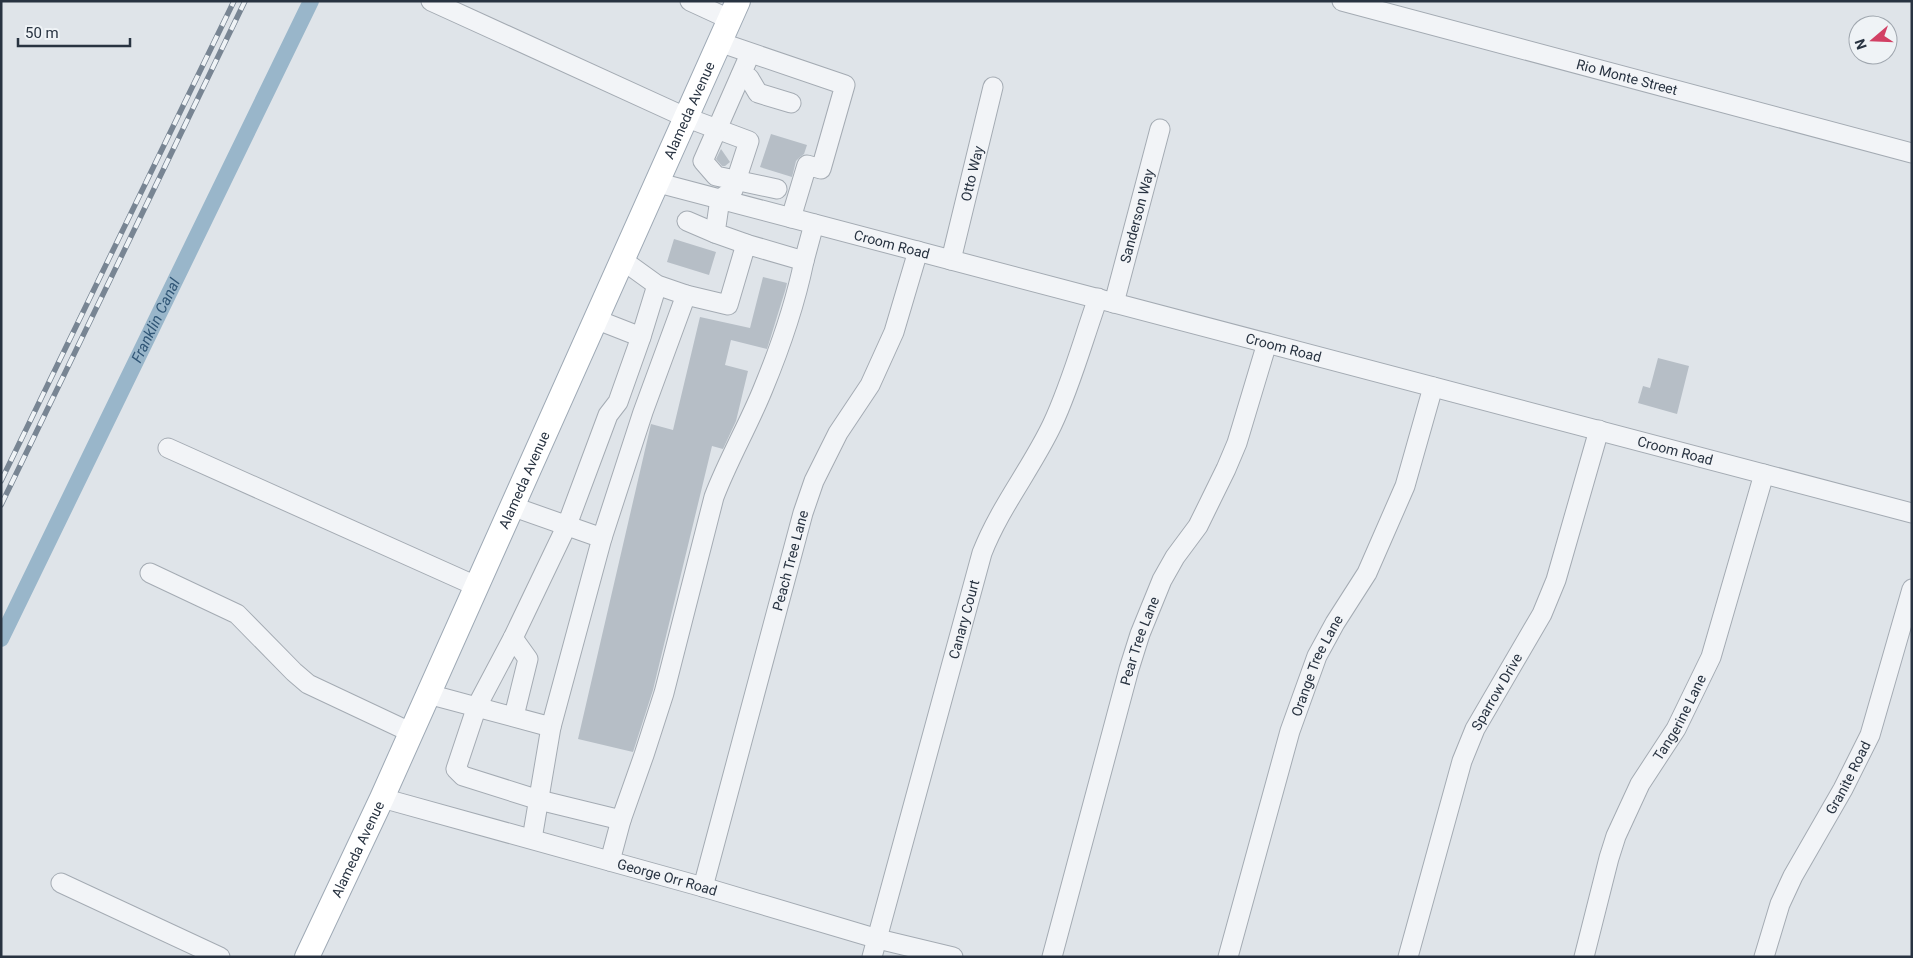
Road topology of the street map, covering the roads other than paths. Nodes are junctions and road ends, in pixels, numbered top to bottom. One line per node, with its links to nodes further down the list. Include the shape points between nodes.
1 (431, 1): 10 (street)
2 (690, 1): 4 (street)
3 (1342, 1): 13 (street, Rio Monte Street)
4 (734, 10): 5 (main road, Alameda Avenue)
5 (719, 42): 6 (street); 10 (main road, Alameda Avenue)
6 (750, 54): 7 (street); 18 (street, via 845,85 821,169 807,165)
7 (741, 75): 9 (street, via 749,78 758,93); 11 (street)
8 (993, 87): 25 (street, Otto Way)
9 (790, 103)
10 (685, 117): 11 (street); 15 (main road, Alameda Avenue)
11 (718, 129): 14 (street, via 703,161 716,176); 14 (street, via 749,141)
12 (1160, 129): 29 (street, Sanderson Way)
13 (1912, 153)
14 (735, 180): 16 (street); 17 (street, via 733,190)
15 (655, 182): 17 (street, Croom Road); 24 (main road, Alameda Avenue)
16 (777, 189)
17 (720, 199): 18 (street, Croom Road); 21 (street)
18 (791, 218): 20 (street, Croom Road)
19 (687, 221): 21 (street)
20 (814, 224): 23 (street, Croom Road); 26 (street)
21 (715, 233): 22 (street)
22 (746, 244): 26 (street); 28 (street, via 728,305)
23 (918, 251): 25 (street, Croom Road); 58 (street, Peach Tree Lane, via 890,341 870,385 838,433 814,481 803,513)
24 (621, 259): 27 (street); 30 (main road, Alameda Avenue)
25 (951, 260): 29 (street, Croom Road)
26 (804, 261): 54 (street, via 795,299 764,388 724,468 714,497 664,693)
27 (657, 284): 28 (street); 31 (street)
28 (686, 295): 35 (street)
29 (1106, 301): 32 (street, Croom Road); 59 (street, Canary Court, via 1053,424 990,532 982,553)
30 (594, 319): 31 (street); 39 (main road, Alameda Avenue)
31 (641, 337): 34 (street)
32 (1267, 343): 33 (street, Croom Road); 64 (street, Pear Tree Lane, via 1226,469 1198,526 1162,580 1140,634)
33 (1433, 387): 36 (street, Croom Road); 65 (street, Orange Tree Lane, via 1405,486 1368,573 1334,623 1301,696)
34 (618, 402): 35 (street); 41 (street, via 608,415)
35 (643, 412): 42 (street)
36 (1599, 430): 38 (street, Croom Road); 66 (street, Sparrow Drive, via 1556,580 1542,614 1479,721 1462,760)
37 (168, 448): 44 (street)
38 (1764, 474): 40 (street, Croom Road); 67 (street, Tangerine Lane, via 1712,657 1676,728 1640,784 1616,836)
39 (512, 506): 41 (street); 44 (main road, Alameda Avenue)
40 (1912, 512)
41 (567, 525): 42 (street); 46 (street)
42 (602, 538): 50 (street)
43 (150, 573): 51 (street, via 237,614 308,684)
44 (476, 586): 47 (main road, Alameda Avenue)
45 (1912, 590): 68 (street, Granite Road, via 1870,735 1793,876 1780,904)
46 (513, 638): 48 (street); 49 (street, via 528,659)
47 (428, 694): 48 (street); 51 (main road, Alameda Avenue)
48 (477, 706): 49 (street); 53 (street, via 456,769 463,776)
49 (514, 716): 50 (street)
50 (551, 727): 53 (street)
51 (410, 732): 52 (main road, Alameda Avenue)
52 (382, 798): 55 (street, George Orr Road); 61 (main road, Alameda Avenue)
53 (539, 800): 54 (street); 55 (street)
54 (621, 820): 56 (street)
55 (532, 839): 56 (street, George Orr Road)
56 (610, 861): 58 (street, George Orr Road)
57 (61, 883): 60 (street)
58 (703, 887): 59 (street, George Orr Road)
59 (878, 939): 62 (street, Canary Court); 63 (street, George Orr Road)
60 (220, 957)
61 (307, 957)
62 (872, 957)
63 (953, 957)
64 (1052, 957)
65 (1228, 957)
66 (1408, 957)
67 (1584, 957)
68 (1764, 957)

